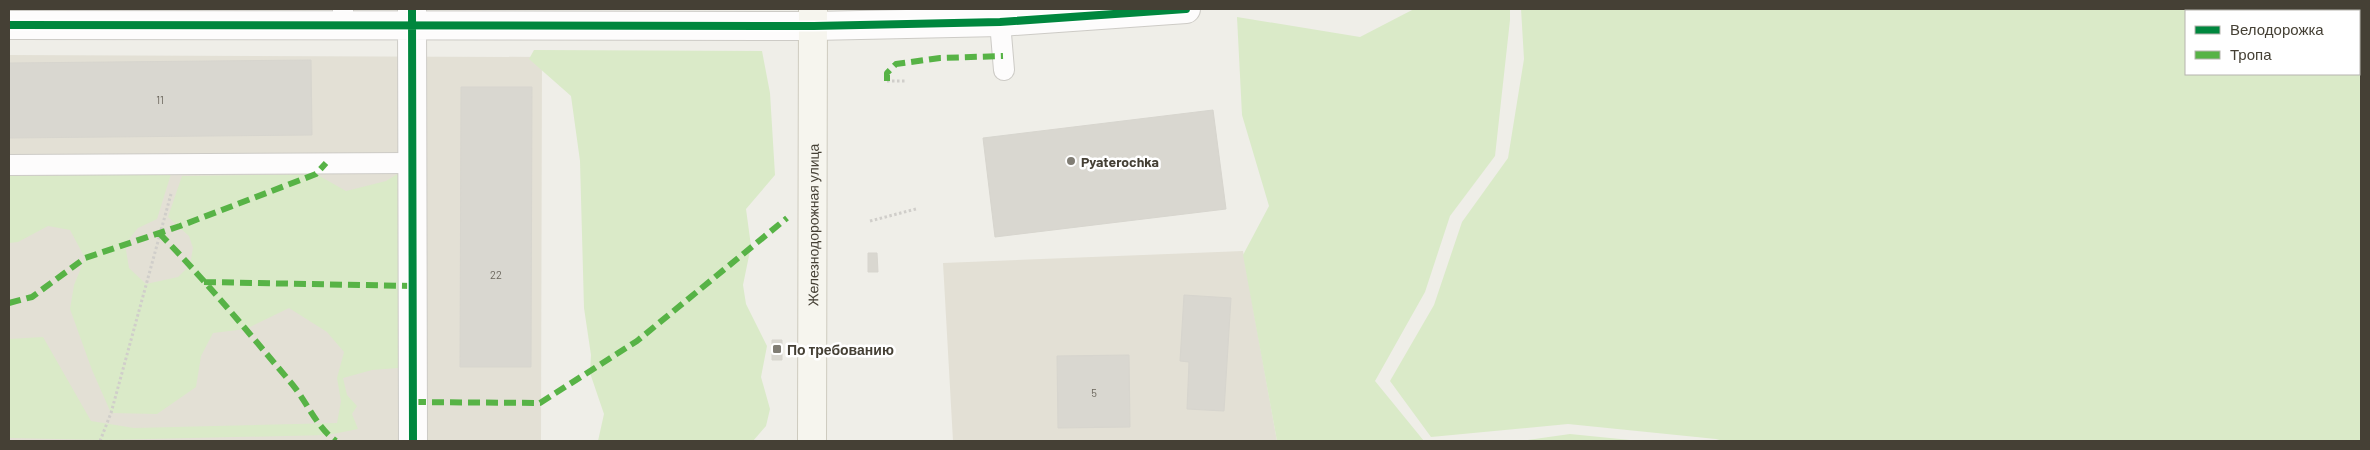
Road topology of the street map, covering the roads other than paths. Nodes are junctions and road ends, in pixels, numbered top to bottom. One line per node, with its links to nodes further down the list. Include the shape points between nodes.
1 (1186, 9): 2 (street)
2 (1055, 13): 6 (street)
3 (813, 17): 5 (street); 6 (street); 12 (main road, Железнодорожная улица)
4 (343, 18): 5 (street); 7 (street)
5 (412, 18): 9 (street)
6 (1000, 22): 8 (lane)
7 (9, 25)
8 (1004, 70)
9 (411, 163): 10 (lane); 11 (street)
10 (9, 165)
11 (413, 441)
12 (812, 441)

